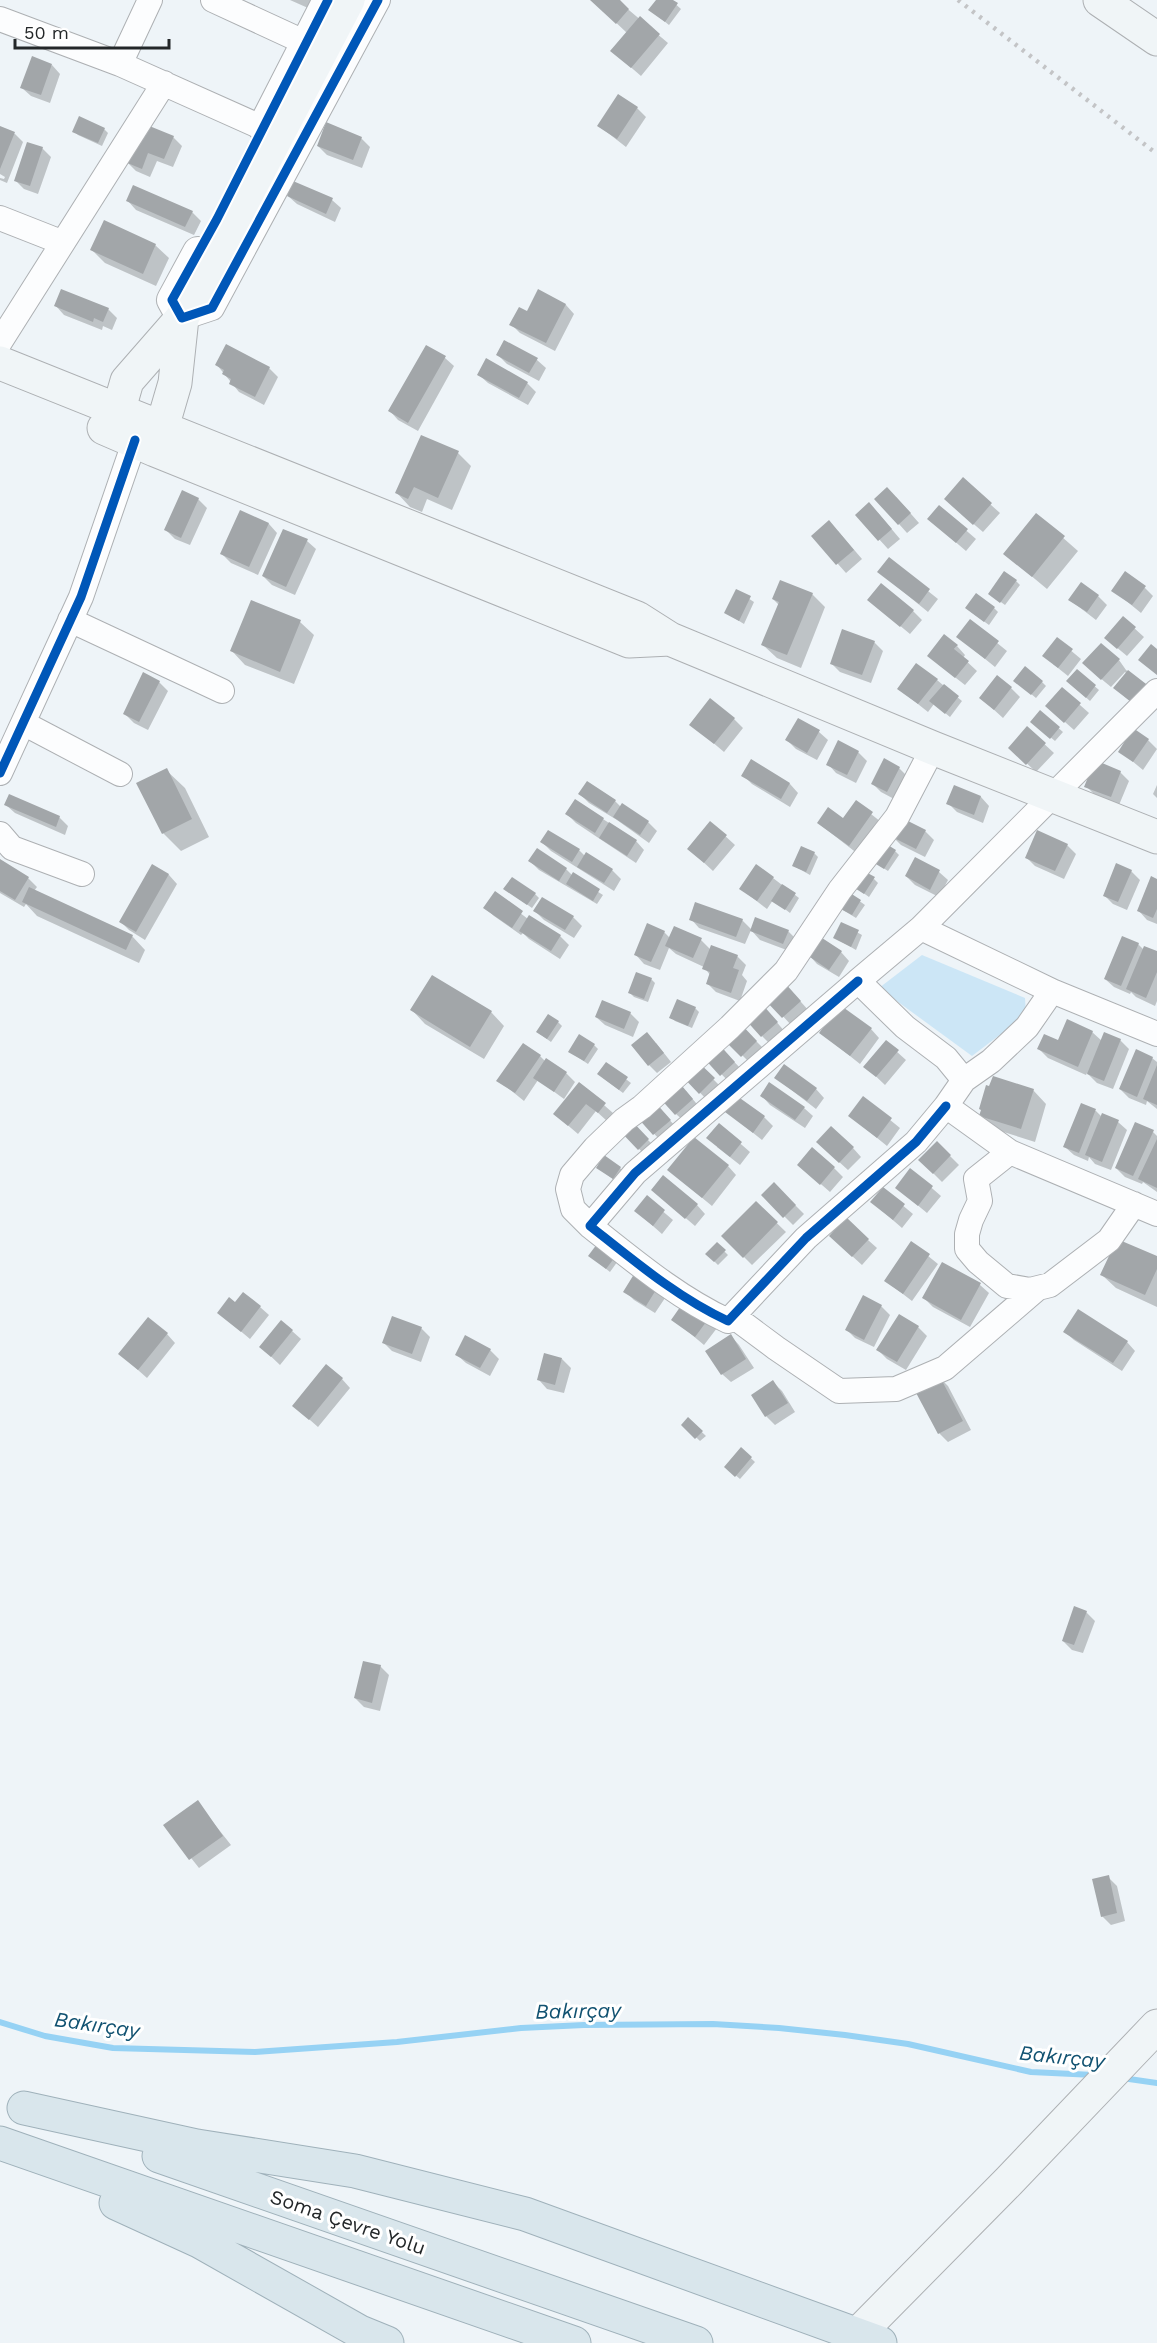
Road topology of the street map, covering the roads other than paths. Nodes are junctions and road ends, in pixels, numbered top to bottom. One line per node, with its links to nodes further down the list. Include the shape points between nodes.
1 (150, 0): 10 (street)
2 (213, 0): 9 (street)
3 (328, 0): 9 (street)
4 (348, 0): 15 (main road)
5 (378, 0): 15 (street, via 212,308)
6 (1100, 0): 8 (main road)
7 (0, 19): 10 (street)
8 (1157, 39)
9 (306, 43): 12 (street)
10 (120, 64): 11 (street)
11 (164, 83): 12 (street); 14 (street)
12 (263, 128): 15 (street, via 172,300)
13 (0, 218): 14 (street)
14 (61, 242): 16 (street)
15 (183, 318): 19 (main road, via 174,383); 19 (main road, via 127,381)
16 (0, 342)
17 (0, 363): 19 (main road)
18 (0, 385): 19 (main road)
19 (137, 432): 20 (street); 24 (main road, via 638,618 670,639)
20 (70, 620): 21 (street); 23 (street)
21 (222, 691)
22 (1157, 691): 27 (street)
23 (23, 723): 25 (street); 26 (street)
24 (933, 748): 27 (main road); 40 (street, via 897,817 840,890 786,971 730,1027 602,1141 572,1175 568,1189 573,1209)
25 (0, 773)
26 (120, 774)
27 (1053, 796): 29 (main road); 31 (street)
28 (0, 834): 30 (street, via 12,848)
29 (1157, 837)
30 (82, 874)
31 (921, 928): 32 (street); 33 (street)
32 (858, 981): 35 (street, via 905,1027 946,1058); 40 (street, via 634,1173)
33 (1052, 991): 34 (street); 35 (street, via 1027,1027)
34 (1157, 1034)
35 (964, 1080): 36 (street)
36 (946, 1106): 37 (street); 42 (street, via 916,1142 806,1238)
37 (1010, 1152): 38 (street); 41 (street, via 976,1179 980,1201 967,1234 967,1250 1007,1286)
38 (1134, 1204): 39 (street); 41 (street, via 1109,1240 1050,1285)
39 (1157, 1214)
40 (590, 1226): 42 (street, via 644,1269 710,1313 728,1321)
41 (1038, 1288): 42 (street, via 945,1368 896,1389 839,1391)
42 (733, 1316)
43 (1157, 2026): 47 (main road)
44 (12, 2104): 47 (highway, via 197,2146 356,2171 525,2214); 50 (highway, Soma Çevre Yolu)
45 (0, 2143): 49 (highway, Soma Çevre Yolu)
46 (0, 2150): 48 (highway, via 199,2241 360,2332)
47 (862, 2340)
48 (387, 2343)
49 (574, 2343)
50 (696, 2343)

